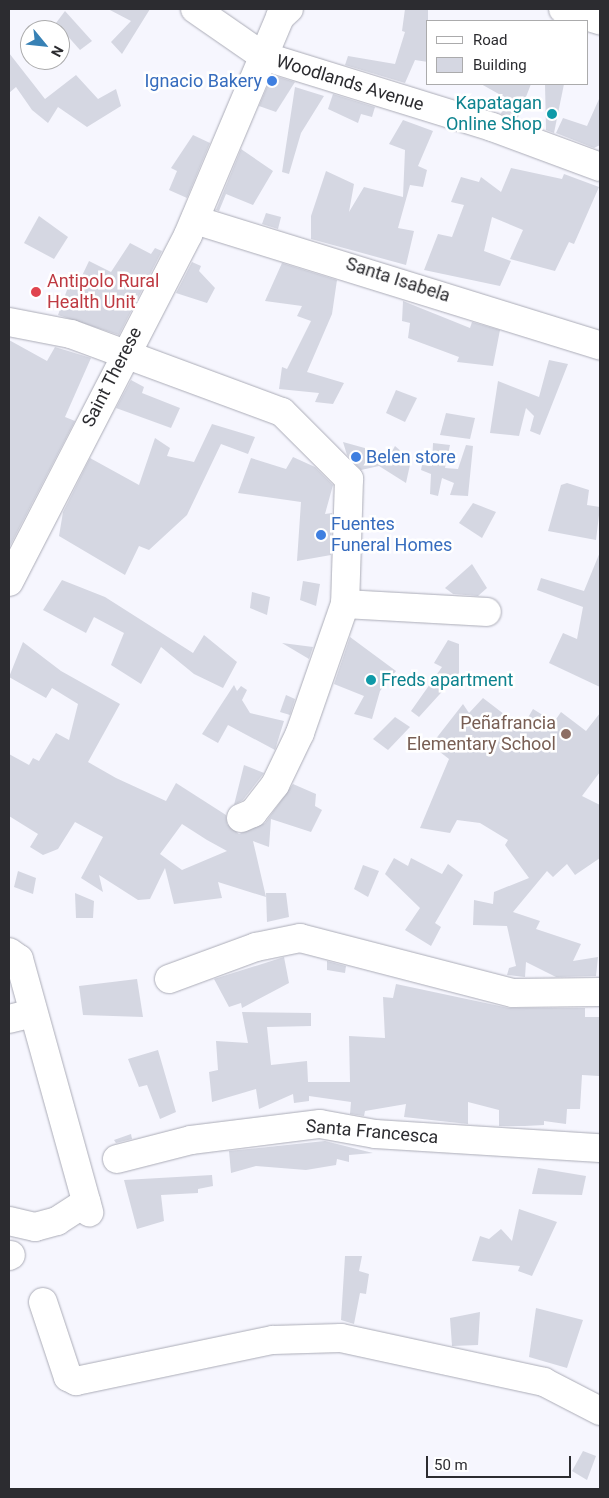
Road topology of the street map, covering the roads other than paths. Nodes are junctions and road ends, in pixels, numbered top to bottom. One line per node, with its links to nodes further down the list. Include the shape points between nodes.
1 (195, 9): 3 (street, Woodlands Avenue)
2 (290, 9): 3 (street, Saint Therese, via 280,18)
3 (263, 56): 4 (street, Woodlands Avenue, via 492,127); 5 (street, Saint Therese)
4 (600, 167)
5 (195, 220): 7 (street, Santa Isabela); 8 (street, Saint Therese)
6 (9, 322): 8 (street, via 71,334)
7 (600, 345)
8 (123, 354): 9 (street, Saint Therese); 10 (street, via 282,412 349,479)
9 (9, 582)
10 (345, 604): 11 (street); 12 (street, via 300,733 275,785 253,813)
11 (487, 612)
12 (241, 818)
13 (9, 952): 16 (street, via 19,959)
14 (168, 979): 15 (street, via 256,947 300,938 513,992)
15 (600, 992)
16 (21, 1016): 19 (street, via 88,1207 58,1221 35,1227)
17 (600, 1148): 18 (street, Santa Francesca, via 375,1134 320,1124 191,1140)
18 (117, 1159)
19 (9, 1221)
20 (43, 1302): 21 (street, via 68,1377 76,1381 273,1340 341,1338 544,1382)
21 (600, 1411)

